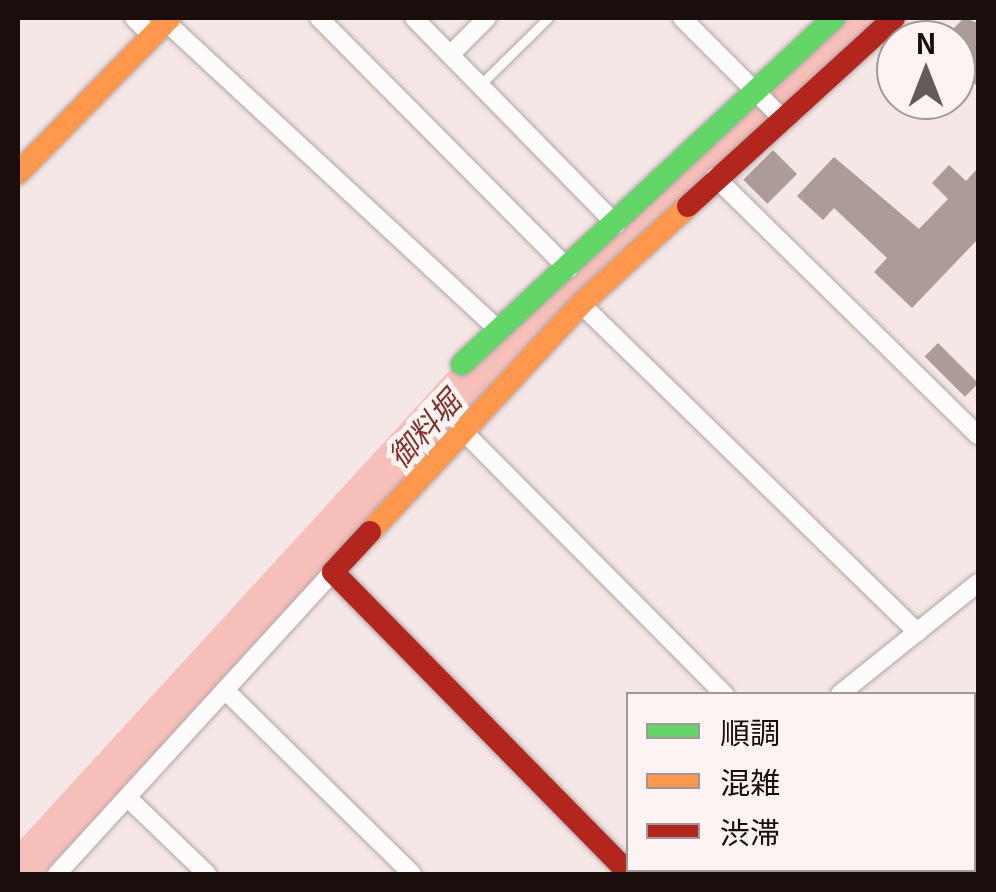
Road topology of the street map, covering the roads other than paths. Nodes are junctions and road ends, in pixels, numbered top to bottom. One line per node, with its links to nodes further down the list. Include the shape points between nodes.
1 (134, 18): 9 (street)
2 (319, 18): 17 (street)
3 (414, 18): 10 (street)
4 (487, 18): 10 (street)
5 (548, 18): 11 (lane)
6 (682, 18): 12 (street)
7 (834, 18): 12 (street)
8 (894, 18): 13 (street)
9 (163, 25): 14 (street); 19 (street)
10 (450, 54): 11 (street)
11 (480, 85): 16 (street)
12 (757, 93): 13 (street); 16 (street)
13 (778, 114): 15 (street)
14 (18, 172)
15 (716, 177): 18 (street); 22 (street)
16 (616, 224): 17 (street)
17 (568, 269): 19 (street)
18 (582, 304): 21 (street); 25 (street)
19 (498, 329): 20 (street)
20 (462, 364)
21 (460, 428): 23 (street); 27 (street)
22 (978, 436)
23 (333, 572): 26 (street); 30 (street)
24 (978, 583): 25 (street)
25 (917, 632): 28 (street)
26 (225, 690): 29 (street); 33 (street)
27 (722, 692)
28 (842, 692)
29 (128, 798): 31 (street); 32 (street)
30 (623, 869)
31 (58, 874)
32 (208, 874)
33 (412, 874)

